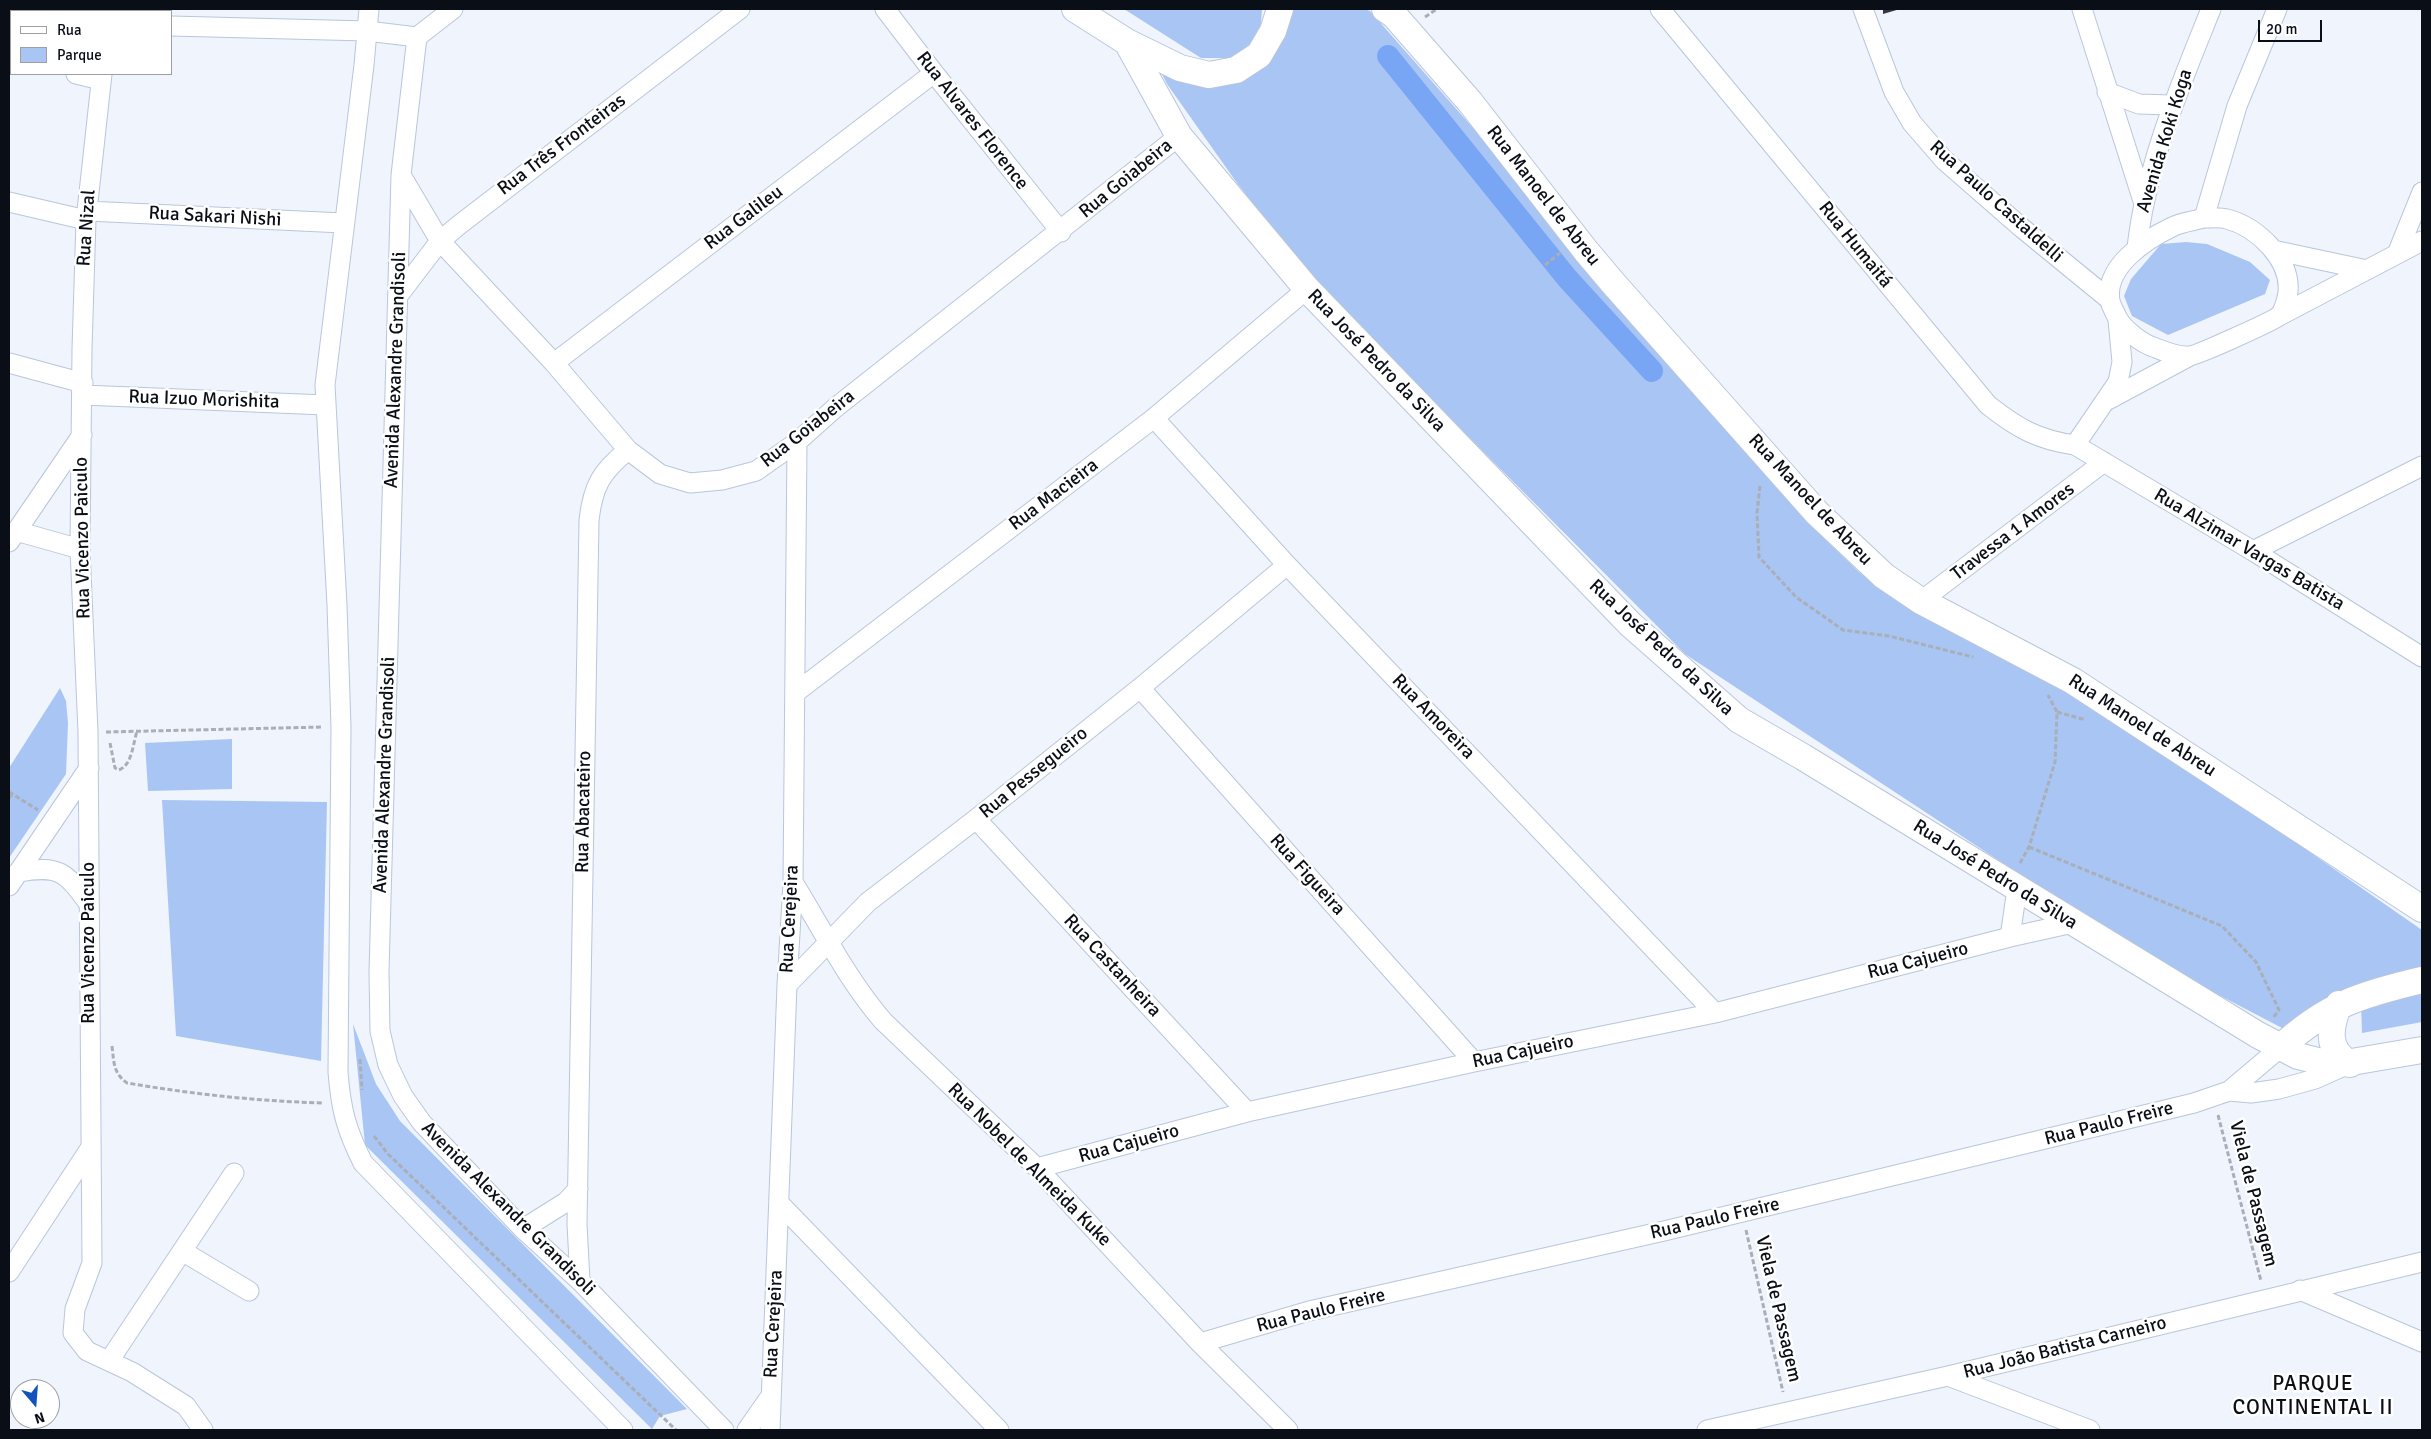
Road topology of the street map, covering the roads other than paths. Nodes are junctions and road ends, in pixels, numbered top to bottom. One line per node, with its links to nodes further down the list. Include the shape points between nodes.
1 (369, 9): 14 (street)
2 (453, 9): 15 (street)
3 (740, 9): 31 (street, Rua Três Fronteiras)
4 (886, 9): 17 (street, Rua Alvares Florence)
5 (1075, 9): 16 (main road)
6 (1280, 9): 16 (main road, via 1273,31 1259,55 1236,70 1209,75 1180,68)
7 (1660, 9): 51 (street, Rua Humaitá, via 1988,404 2006,420 2029,433 2050,441)
8 (1863, 9): 39 (street, Rua Paulo Castaldelli, via 1894,92 1912,124 1944,160)
9 (2082, 9): 20 (street)
10 (2211, 9): 21 (street, Avenida Koki Koga)
11 (2277, 9): 28 (street, via 2238,106)
12 (1391, 11): 59 (main road, Rua Manoel de Abreu, via 1470,102 1586,251 1817,513 1884,576)
13 (172, 26): 14 (street)
14 (367, 31): 15 (street); 29 (street)
15 (417, 37): 23 (street, Avenida Alexandre Grandisoli)
16 (1127, 42): 22 (main road, Rua José Pedro da Silva)
17 (934, 73): 30 (street, Rua Alvares Florence); 44 (street, Rua Galileu)
18 (84, 75): 19 (street)
19 (101, 77): 27 (street, Rua Nizal)
20 (2107, 92): 21 (street, via 2139,104); 26 (street)
21 (2172, 105): 26 (street, Avenida Koki Koga)
22 (1179, 136): 30 (street, Rua Goiabeira); 37 (main road, Rua José Pedro da Silva)
23 (401, 175): 31 (street, Rua Goiabeira); 38 (street, Avenida Alexandre Grandisoli)
24 (2422, 192): 35 (street)
25 (9, 202): 27 (street, Rua Sakari Nishi)
26 (2144, 204): 33 (street, Avenida Koki Koga)
27 (87, 215): 29 (street, Rua Sakari Nishi); 45 (street, Rua Nizal)
28 (2204, 218): 33 (street, via 2173,226); 34 (street, via 2227,219 2256,234)
29 (343, 223): 47 (street, via 324,385)
30 (1061, 232): 50 (street, Rua Goiabeira, via 835,408)
31 (440, 241): 38 (street, Rua Três Fronteiras); 44 (street, Rua Goiabeira)
32 (2422, 241): 35 (street)
33 (2137, 248): 39 (street, via 2113,277)
34 (2273, 250): 36 (street); 40 (street, via 2285,267 2288,287 2287,299)
35 (2397, 254): 36 (street)
36 (2366, 270): 40 (street)
37 (1307, 289): 48 (street, Rua Macieira); 67 (main road, Rua José Pedro da Silva, via 1630,624 1731,714)
38 (398, 296): 88 (street, Avenida Alexandre Grandisoli, via 380,1031 388,1065 422,1123)
39 (2110, 300): 41 (street)
40 (2279, 316): 42 (street)
41 (2118, 320): 42 (street, via 2152,347); 46 (street, via 2122,372 2114,391)
42 (2190, 356): 46 (street)
43 (9, 363): 45 (street, Rua Izuo Morishita)
44 (554, 363): 52 (street, Rua Goiabeira)
45 (83, 388): 47 (street, Rua Izuo Morishita); 49 (street, Rua Vicenzo Paiculo)
46 (2104, 402): 51 (street)
47 (325, 405): 101 (street, via 341,727 338,1072 340,1103 348,1132 363,1163)
48 (1154, 418): 58 (street, Rua Amoreira); 62 (street, Rua Macieira)
49 (82, 435): 55 (street); 56 (street, Rua Vicenzo Paiculo)
50 (798, 442): 52 (street, Rua Goiabeira, via 756,470 722,480 690,483 660,474); 62 (street, Rua Cerejeira)
51 (2075, 444): 53 (street, Rua Alzimar Vargas Batista)
52 (628, 450): 86 (street, Rua Abacateiro, via 610,464 598,480 588,520)
53 (2104, 462): 57 (street, Rua Alzimar Vargas Batista); 59 (street, Travessa 1 Amores)
54 (2422, 466): 57 (street)
55 (12, 536): 56 (street)
56 (80, 549): 63 (street, Rua Vicenzo Paiculo)
57 (2253, 551): 60 (street, Rua Alzimar Vargas Batista)
58 (1287, 565): 61 (street, Rua Pessegueiro); 76 (street, Rua Amoreira)
59 (1921, 601): 69 (main road, Rua Manoel de Abreu, via 2073,681)
60 (2422, 657)
61 (1140, 688): 64 (street, Rua Pessegueiro); 79 (street, Rua Figueira)
62 (796, 693): 66 (street, Rua Cerejeira)
63 (89, 768): 65 (street); 68 (street, Rua Vicenzo Paiculo)
64 (976, 819): 72 (street, Rua Pessegueiro, via 868,902); 82 (street, Rua Castanheira)
65 (13, 879): 68 (street, via 37,869 62,873)
66 (793, 882): 72 (street, Rua Nobel de Almeida Kuke); 74 (street, Rua Cerejeira)
67 (2013, 886): 70 (main road, Rua José Pedro da Silva); 71 (street)
68 (88, 904): 83 (street, Rua Vicenzo Paiculo)
69 (2422, 909)
70 (2073, 923): 71 (street, Rua Cajueiro); 77 (main road, Rua José Pedro da Silva)
71 (2010, 937): 76 (street, Rua Cajueiro)
72 (830, 942): 74 (street, Rua Pessegueiro); 84 (street, Rua Nobel de Almeida Kuke, via 864,999 883,1021)
73 (2422, 980): 75 (main road, Rua Paulo Freire, via 2378,990)
74 (787, 985): 87 (street, Rua Cerejeira)
75 (2339, 1004): 77 (main road, Rua Paulo Freire, via 2302,1027); 80 (main road, via 2331,1040 2339,1056)
76 (1715, 1013): 79 (street, Rua Cajueiro)
77 (2269, 1041): 80 (main road, Rua José Pedro da Silva, via 2312,1061); 81 (street, Rua Paulo Freire)
78 (2422, 1050): 80 (main road, Rua Paulo Freire)
79 (1474, 1062): 82 (street, Rua Cajueiro)
80 (2350, 1064): 81 (street, Rua Paulo Freire, via 2315,1079 2279,1088)
81 (2221, 1094): 95 (street, Rua Paulo Freire, via 1742,1213 1309,1311)
82 (1247, 1112): 84 (street, Rua Cajueiro)
83 (91, 1147): 91 (street); 97 (street, Rua Vicenzo Paiculo, via 92,1263 75,1309 73,1334 87,1351)
84 (1037, 1168): 95 (street, Rua Nobel de Almeida Kuke)
85 (234, 1173): 89 (street)
86 (578, 1190): 88 (street, via 566,1202); 92 (street, Rua Abacateiro)
87 (780, 1204): 99 (street, Rua Cerejeira); 105 (street)
88 (522, 1229): 92 (street, Avenida Alexandre Grandisoli)
89 (182, 1252): 94 (street); 97 (street)
90 (2422, 1262): 93 (street, Rua João Batista Carneiro)
91 (9, 1272)
92 (580, 1281): 102 (street, Avenida Alexandre Grandisoli)
93 (2300, 1290): 96 (street); 98 (street, Rua João Batista Carneiro)
94 (249, 1291)
95 (1200, 1342): 106 (street, Rua Nobel de Almeida Kuke)
96 (2422, 1342)
97 (109, 1361): 100 (street, Rua Vicenzo Paiculo, via 186,1406)
98 (1948, 1376): 107 (street, Rua João Batista Carneiro); 108 (street)
99 (770, 1397): 103 (street, Rua Cerejeira); 104 (street, Rua Cerejeira)
100 (203, 1430)
101 (623, 1430)
102 (724, 1430)
103 (747, 1430)
104 (770, 1430)
105 (999, 1430)
106 (1288, 1430)
107 (1707, 1430)
108 (2090, 1430)

